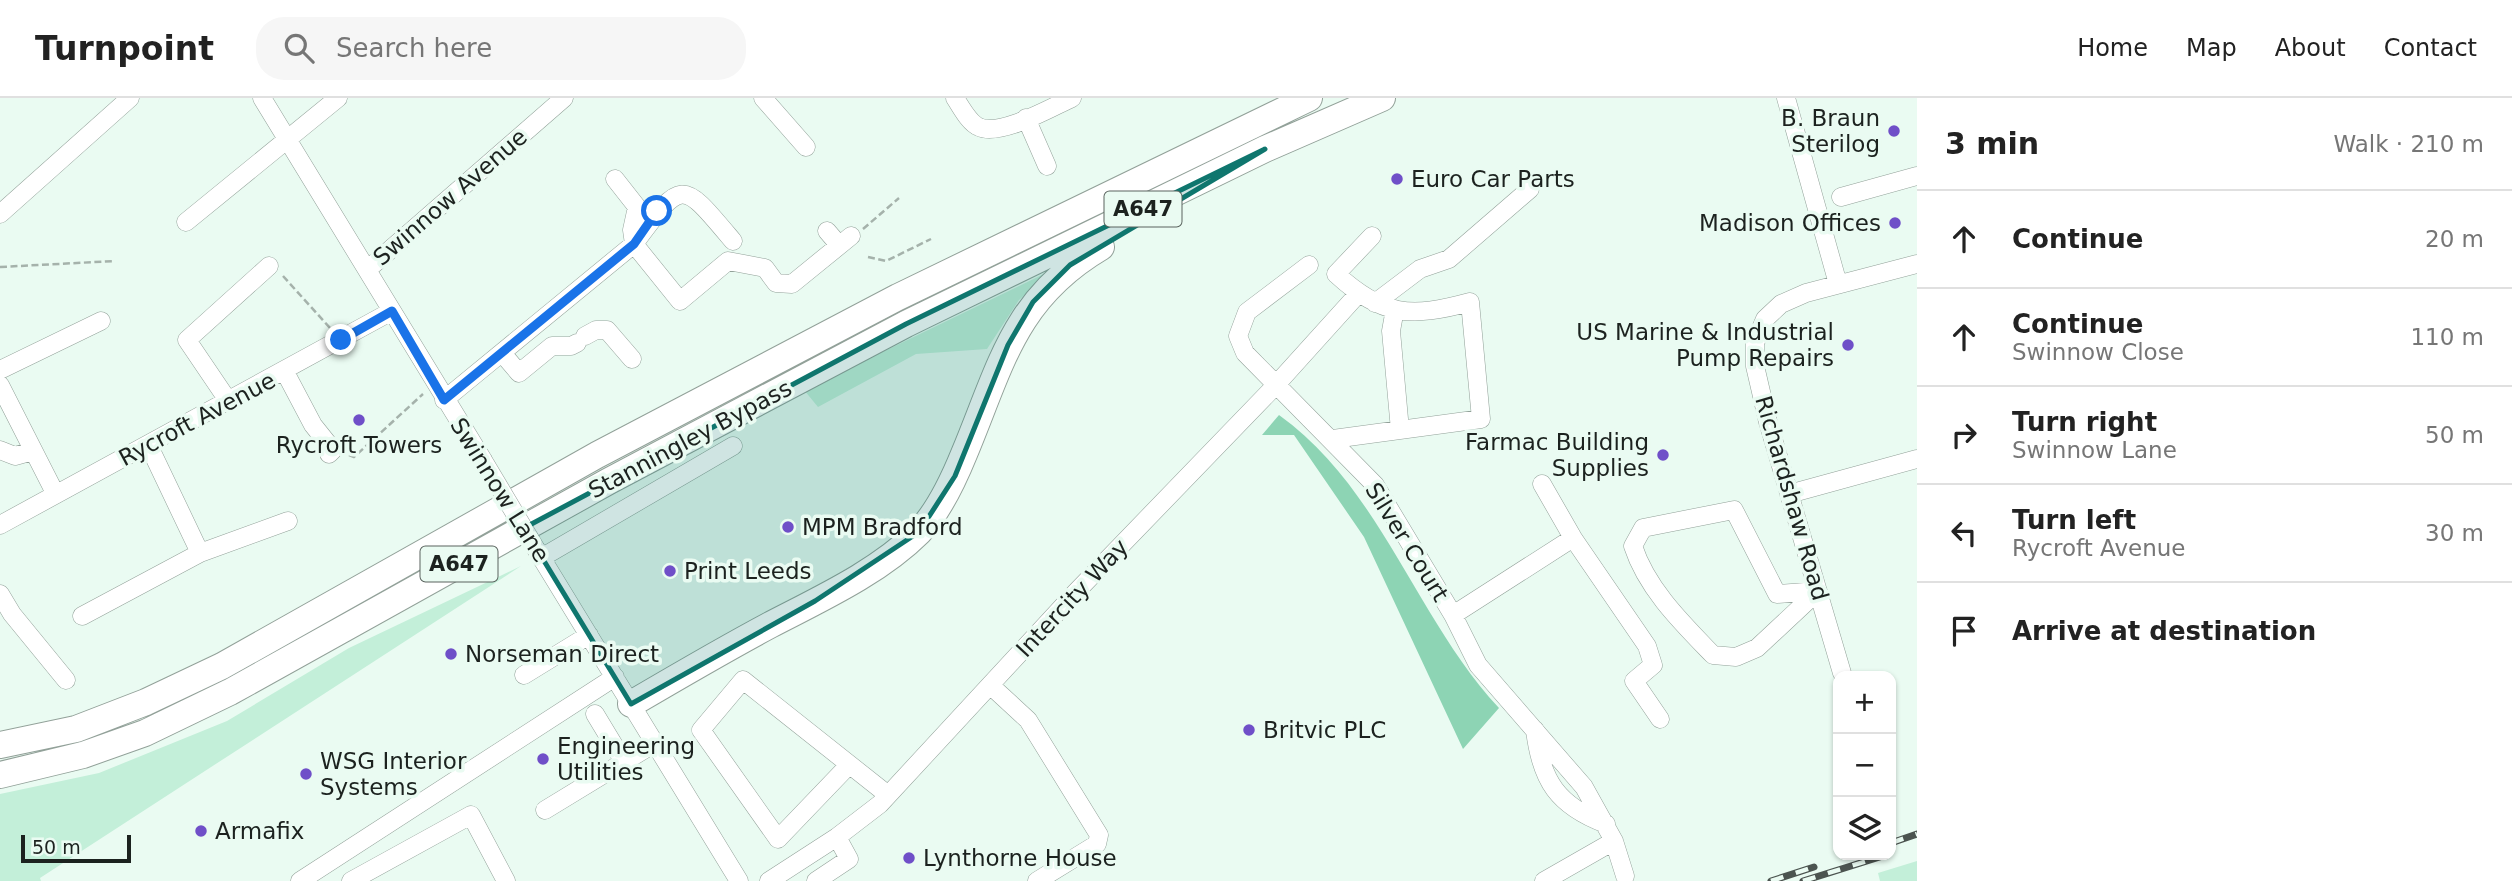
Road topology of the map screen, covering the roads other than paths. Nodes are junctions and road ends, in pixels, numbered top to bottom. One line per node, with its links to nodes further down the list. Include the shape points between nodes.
1 (130, 98): 20 (street)
2 (262, 98): 12 (street, Swinnow Lane)
3 (338, 98): 12 (street)
4 (564, 98): 29 (street, Swinnow Avenue)
5 (763, 98): 13 (street)
6 (955, 98): 11 (street, via 979,127 998,128)
7 (1072, 98): 11 (street)
8 (1309, 98): 75 (highway, Stanningley Bypass / A647, via 874,310 597,455 222,666 76,729)
9 (1382, 98): 14 (highway, Stanningley Bypass / A647)
10 (1786, 98): 30 (street)
11 (1026, 118): 15 (street)
12 (287, 138): 21 (street); 29 (street, Swinnow Lane)
13 (806, 147)
14 (1265, 149): 70 (highway, via 1070,265 1033,302 1008,345 955,476 919,532 835,589); 78 (highway, Stanningley Bypass / A647, via 882,337 609,481 230,692 145,733 83,755)
15 (1047, 165)
16 (1917, 176): 19 (street)
17 (615, 179): 25 (street, via 637,206)
18 (1530, 189): 32 (street, via 1449,259 1420,269)
19 (1841, 197)
20 (0, 214)
21 (186, 222)
22 (827, 231): 25 (street, via 845,240 792,284 776,283 765,268 728,261 680,301)
23 (1372, 236): 31 (street, via 1336,274)
24 (733, 242): 25 (street, via 696,196 686,194 662,205)
25 (634, 244): 36 (street)
26 (1917, 264): 30 (street, Richardshaw Road)
27 (269, 265): 43 (street, via 187,340)
28 (1309, 265): 41 (street, Silver Court, via 1247,312 1238,336 1245,353)
29 (368, 269): 34 (street, Swinnow Lane)
30 (1838, 284): 54 (street, Richardshaw Road, via 1781,304 1765,319 1755,343 1755,366)
31 (1358, 294): 32 (street); 41 (street, Intercity Way)
32 (1375, 303): 33 (street)
33 (1395, 309): 44 (street, via 1391,331); 44 (street, via 1414,313 1470,302 1481,419)
34 (392, 311): 39 (street, Rycroft Avenue); 42 (street, Swinnow Lane)
35 (101, 321): 38 (street)
36 (502, 353): 37 (street, via 519,373 552,346 570,346 596,330 607,330); 42 (street)
37 (632, 359)
38 (0, 370)
39 (285, 372): 43 (street, Rycroft Avenue); 50 (street)
40 (0, 385): 49 (street)
41 (1275, 386): 45 (street, Silver Court); 69 (street, Intercity Way)
42 (444, 400): 58 (street, Swinnow Lane, bridge)
43 (229, 402): 46 (street, Rycroft Avenue)
44 (1400, 430): 45 (street)
45 (1333, 439): 62 (street, Silver Court, via 1375,485)
46 (149, 446): 53 (street, Rycroft Avenue); 59 (street)
47 (733, 446): 58 (street)
48 (0, 450): 49 (street, via 15,456)
49 (33, 451): 53 (street)
50 (331, 452)
51 (1917, 459): 54 (street)
52 (1542, 484): 57 (street)
53 (55, 493): 56 (street, Rycroft Avenue)
54 (1789, 494): 60 (street, Richardshaw Road)
55 (288, 521): 59 (street)
56 (0, 525)
57 (1573, 538): 62 (street, Silver Court); 72 (street, via 1647,646 1653,665 1634,681)
58 (539, 553): 64 (street, Swinnow Lane)
59 (200, 554): 63 (street)
60 (1818, 591): 60 (street, via 1757,648 1736,657 1713,655 1671,611 1633,546 1643,528 1734,510 1777,594); 65 (street, Richardshaw Road)
61 (0, 594): 68 (street)
62 (1452, 615): 73 (street, Silver Court, via 1478,665)
63 (82, 616)
64 (589, 635): 66 (street); 67 (street, Swinnow Lane)
65 (1841, 671)
66 (524, 675)
67 (615, 677): 70 (street, Swinnow Lane); 85 (street)
68 (66, 680)
69 (990, 685): 79 (street, Intercity Way); 91 (street, via 1028,720 1099,835 1097,844)
70 (631, 704): 74 (street, Swinnow Lane)
71 (595, 714): 76 (street)
72 (1660, 719)
73 (1535, 730): 81 (street, Silver Court, via 1584,787); 81 (street, via 1539,760 1558,795 1577,814)
74 (655, 743): 76 (street); 88 (street, Swinnow Lane)
75 (0, 744)
76 (624, 762): 80 (street)
77 (848, 766): 77 (street, via 743,680 701,730 779,839); 79 (street)
78 (0, 775)
79 (888, 795): 82 (street, Intercity Way)
80 (545, 810)
81 (1606, 824): 83 (street, Silver Court)
82 (837, 837): 89 (street, Intercity Way); 90 (street, via 849,859)
83 (1614, 841): 84 (street, Silver Court); 92 (street)
84 (1625, 876)
85 (306, 879)
86 (351, 881): 87 (street, via 471,815)
87 (506, 881)
88 (739, 881)
89 (769, 881)
90 (816, 881)
91 (1037, 881)
92 (1544, 881)

